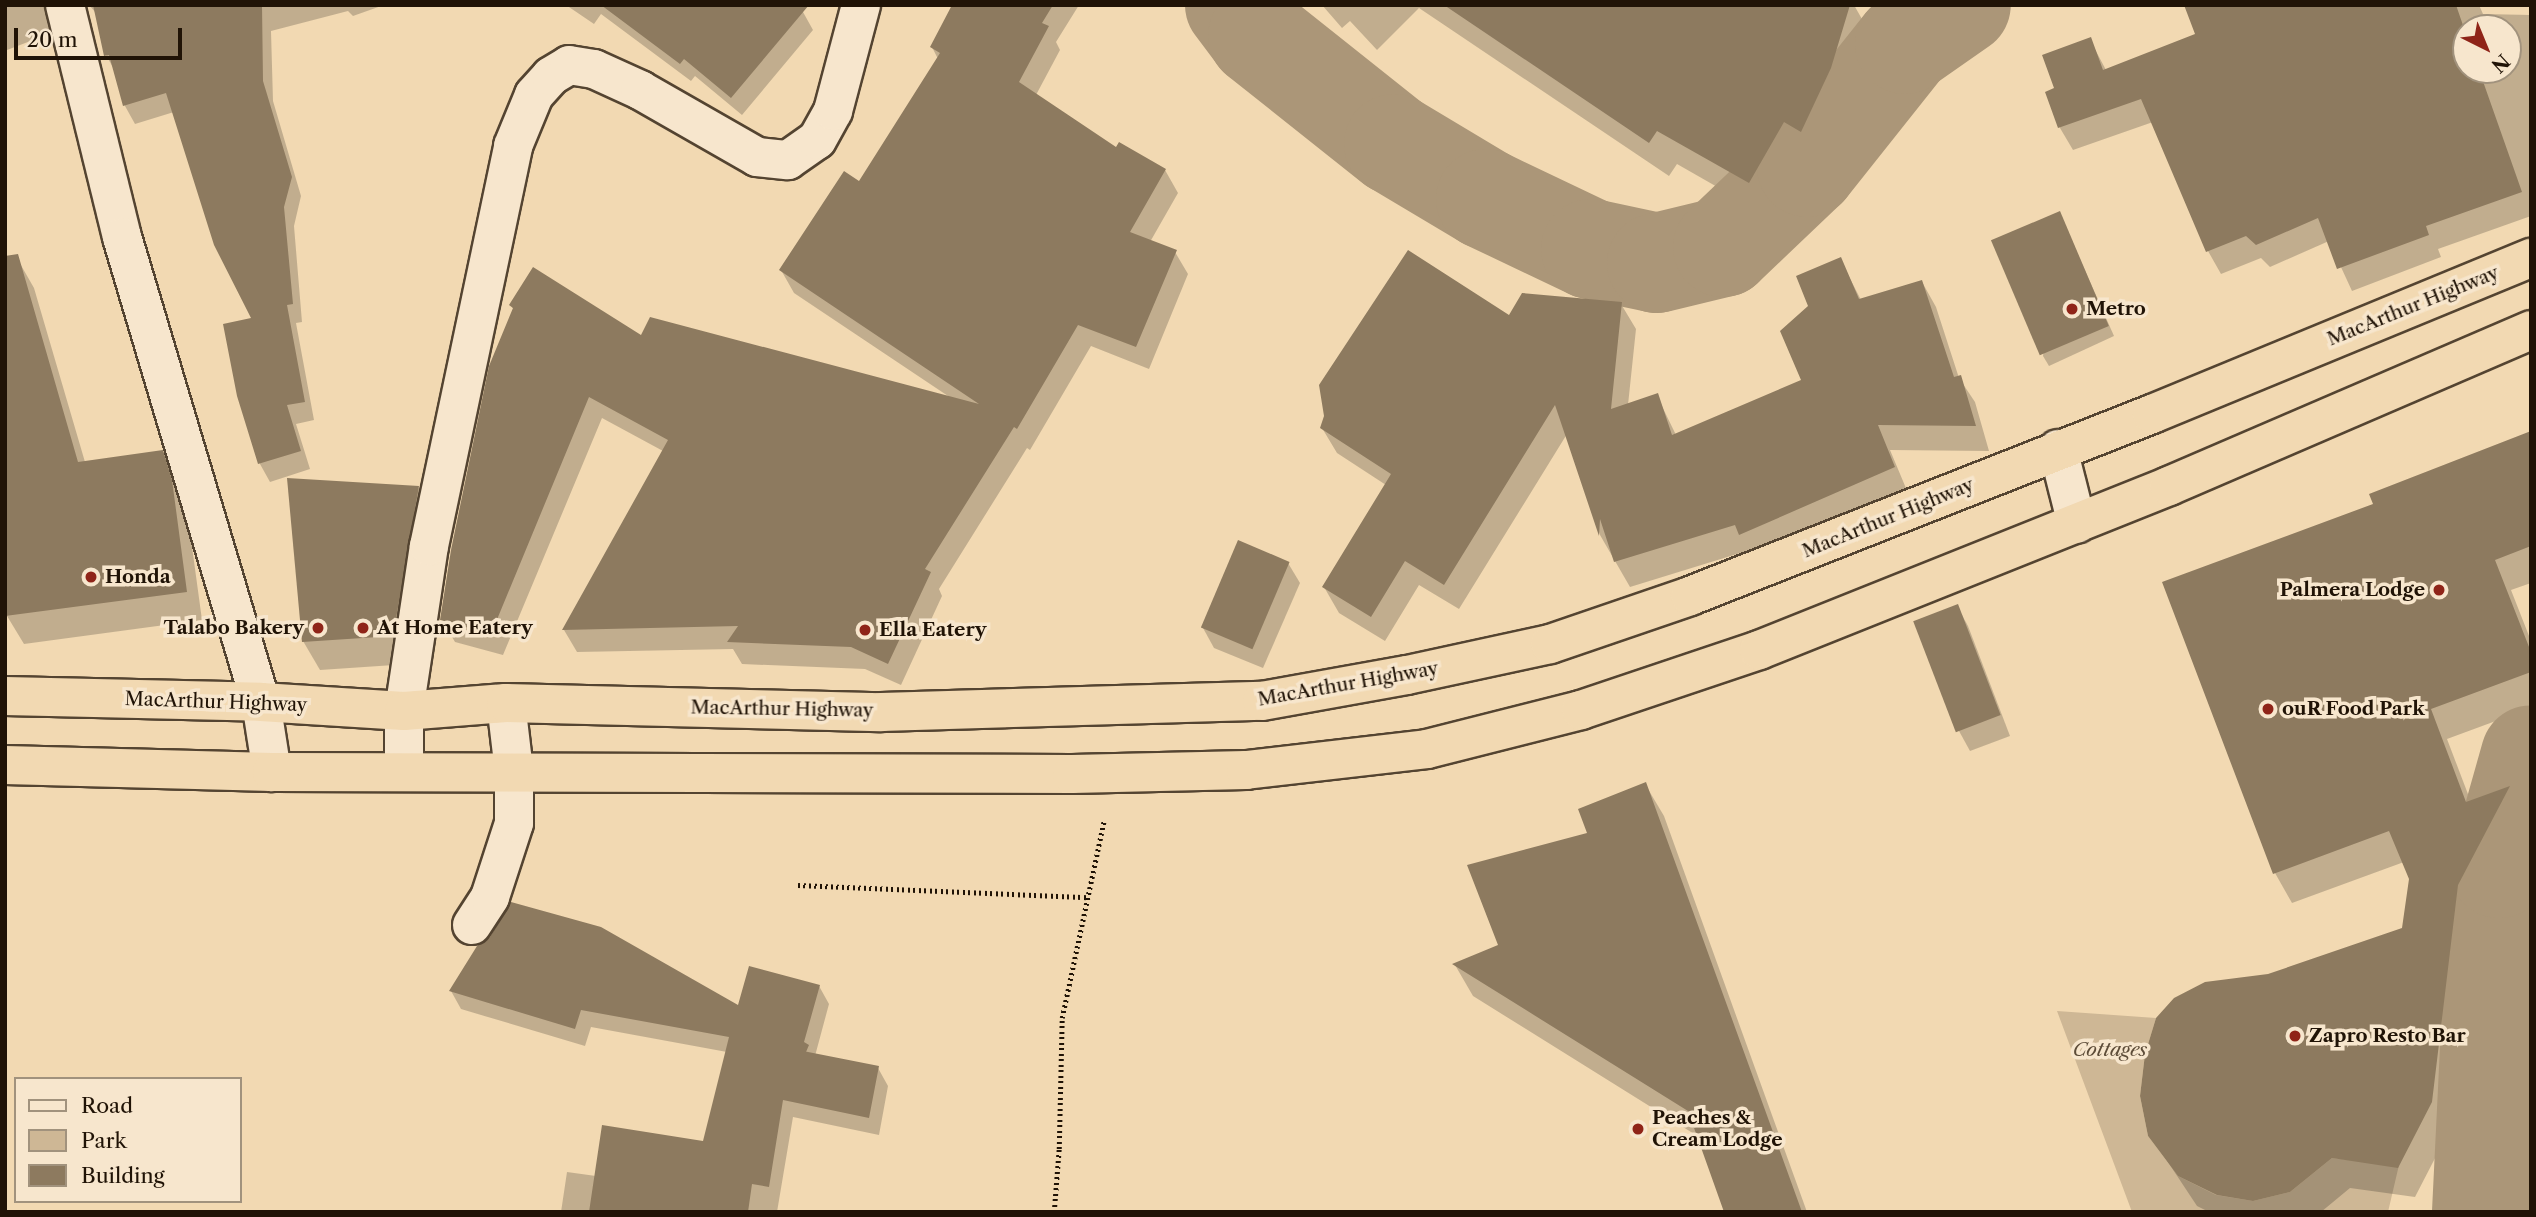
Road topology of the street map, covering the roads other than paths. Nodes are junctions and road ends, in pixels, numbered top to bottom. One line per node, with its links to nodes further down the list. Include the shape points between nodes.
1 (65, 5): 8 (street, via 122,237)
2 (861, 5): 10 (street, via 832,111 817,140 788,160 757,157 594,69 569,65 534,95 513,146 429,546)
3 (2531, 258): 5 (highway, MacArthur Highway)
4 (2531, 330): 6 (highway)
5 (2058, 449): 6 (street); 9 (highway, MacArthur Highway, via 1763,568 1550,644 1262,701 881,712)
6 (2077, 524): 13 (highway, via 1759,650 1555,716 1427,749 1246,770)
7 (5, 696): 8 (highway, MacArthur Highway)
8 (261, 702): 10 (highway, MacArthur Highway); 14 (street)
9 (506, 704): 10 (highway, MacArthur Highway); 13 (street)
10 (404, 711): 12 (street)
11 (5, 765): 14 (highway)
12 (404, 770): 13 (highway); 14 (highway)
13 (514, 771): 15 (street, via 514,823 490,897)
14 (272, 772)
15 (472, 925)

